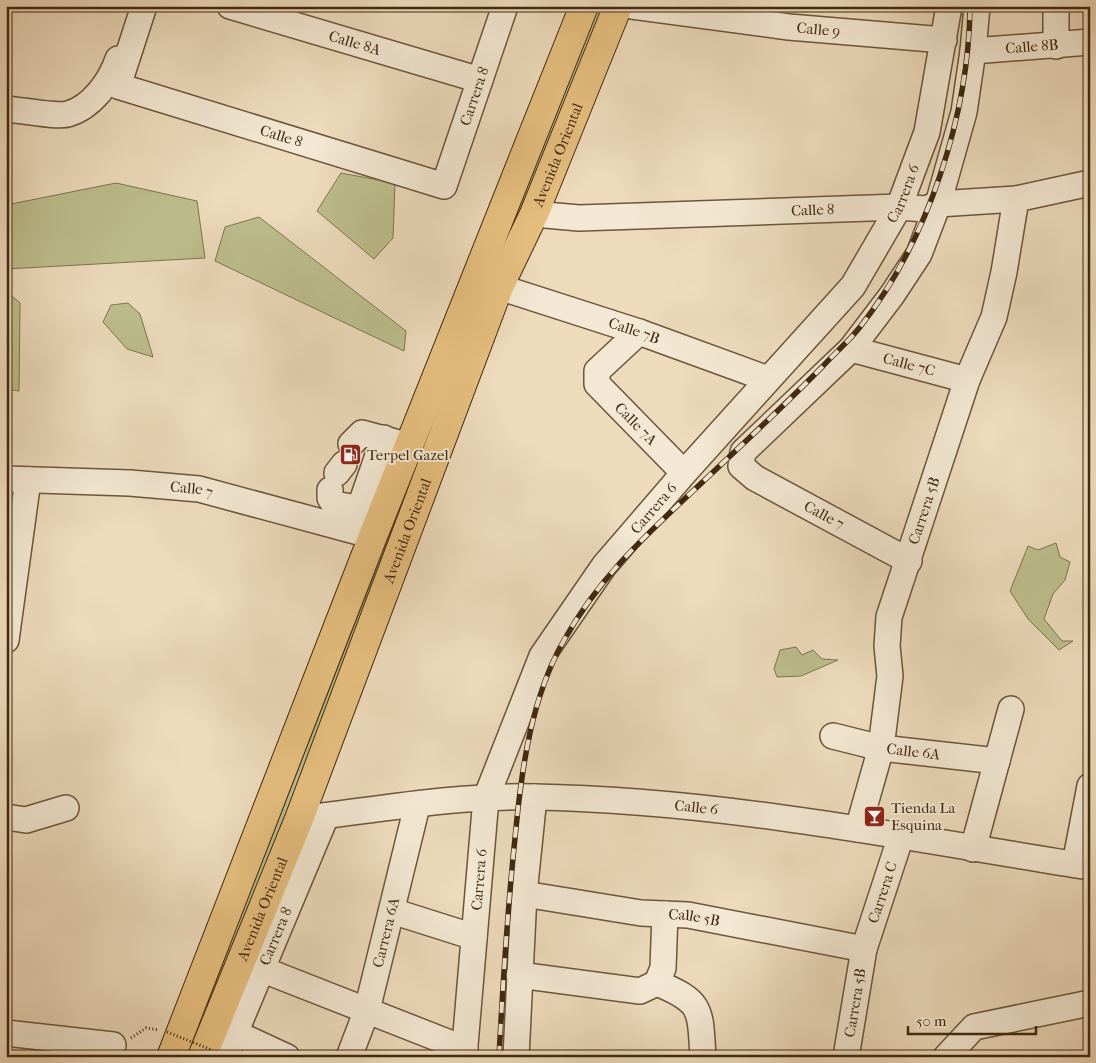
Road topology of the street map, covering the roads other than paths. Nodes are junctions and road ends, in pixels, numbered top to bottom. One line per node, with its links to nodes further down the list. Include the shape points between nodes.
1 (135, 6): 17 (street, via 113,74 88,105 66,115)
2 (144, 6): 19 (street, Calle 8, via 118,86)
3 (230, 6): 16 (street, Calle 8A)
4 (505, 6): 16 (street, Carrera 8)
5 (584, 6): 29 (main road, Avenida Oriental)
6 (618, 6): 23 (main road, Avenida Oriental)
7 (632, 6): 11 (street, Calle 9)
8 (949, 6): 12 (street, Carrera 6)
9 (977, 6): 15 (street)
10 (1056, 6): 14 (street)
11 (790, 17): 12 (street, Calle 9)
12 (944, 40): 22 (street, Carrera 6, via 927,132)
13 (1090, 42): 14 (street, Calle 8B)
14 (1056, 46): 15 (street, Calle 8B)
15 (974, 51): 21 (street, via 964,112)
16 (480, 80): 19 (street, Carrera 8)
17 (6, 109)
18 (1090, 183): 20 (street, Calle 8)
19 (444, 186)
20 (1016, 199): 21 (street, Calle 8); 28 (street, Carrera 5B, via 994,317)
21 (938, 204): 22 (street, Calle 8, via 926,209); 26 (street, via 919,254)
22 (899, 207): 23 (street, Calle 8, via 579,218); 27 (street, Carrera 6, via 853,286)
23 (534, 214): 24 (main road, Avenida Oriental)
24 (499, 287): 25 (street, Calle 7B); 46 (main road, Avenida Oriental)
25 (639, 332): 27 (street, Calle 7B); 30 (street, Calle 7A, via 596,371 597,384)
26 (851, 349): 28 (street, Calle 7C); 33 (street, Calle 7, via 743,452 742,466 755,478)
27 (768, 378): 30 (street, Carrera 6)
28 (967, 380): 33 (street, Carrera 5B)
29 (396, 442): 32 (main road, Avenida Oriental); 32 (street, via 362,433 340,468 330,498 334,504)
30 (684, 473): 41 (street, Carrera 6, via 604,566 542,656)
31 (17, 479): 32 (street, Calle 7, via 199,489); 34 (street)
32 (372, 519): 63 (main road, Avenida Oriental)
33 (909, 561): 37 (street, Carrera 5B, via 889,617 890,676)
34 (6, 640)
35 (1011, 709): 38 (street)
36 (833, 736): 37 (street, Calle 6A)
37 (881, 748): 38 (street, Calle 6A); 47 (street, Carrera 5B)
38 (997, 761): 49 (street)
39 (1090, 786): 50 (street)
40 (534, 797): 41 (street, Calle 6); 47 (street, Calle 6, via 641,802); 51 (street)
41 (486, 798): 42 (street, Calle 6); 54 (street, Carrera 6)
42 (417, 806): 44 (street, Calle 6); 52 (street, Carrera 6A)
43 (66, 808): 45 (street, via 26,820)
44 (326, 816): 46 (street, Calle 6); 56 (street, Carrera 8)
45 (6, 817)
46 (299, 819): 66 (main road, Avenida Oriental)
47 (858, 829): 48 (street, Calle 6)
48 (901, 836): 49 (street, Calle 6); 55 (street, Carrera C)
49 (973, 848): 50 (street, Calle 6)
50 (1082, 866)
51 (524, 894): 53 (street, Calle 5B, via 641,914); 57 (street)
52 (392, 911): 54 (street); 60 (street, Carrera 6A)
53 (664, 914): 55 (street, Calle 5B, via 688,915); 58 (street, via 663,968)
54 (474, 937): 65 (street, Carrera 6)
55 (864, 949): 71 (street, Carrera 5B)
56 (261, 969): 60 (street); 62 (street, Carrera 8)
57 (519, 975): 58 (street, via 640,991); 69 (street)
58 (657, 983): 70 (street, via 684,994 700,1015)
59 (1090, 1003): 72 (street, via 974,1027)
60 (367, 1010): 65 (street); 68 (street, Carrera 6A)
61 (6, 1033): 64 (street)
62 (235, 1033): 66 (street, Carrera 8); 67 (street)
63 (169, 1044)
64 (113, 1045)
65 (465, 1053)
66 (213, 1055)
67 (287, 1057)
68 (348, 1057)
69 (516, 1057)
70 (703, 1057)
71 (846, 1057)
72 (946, 1057)

